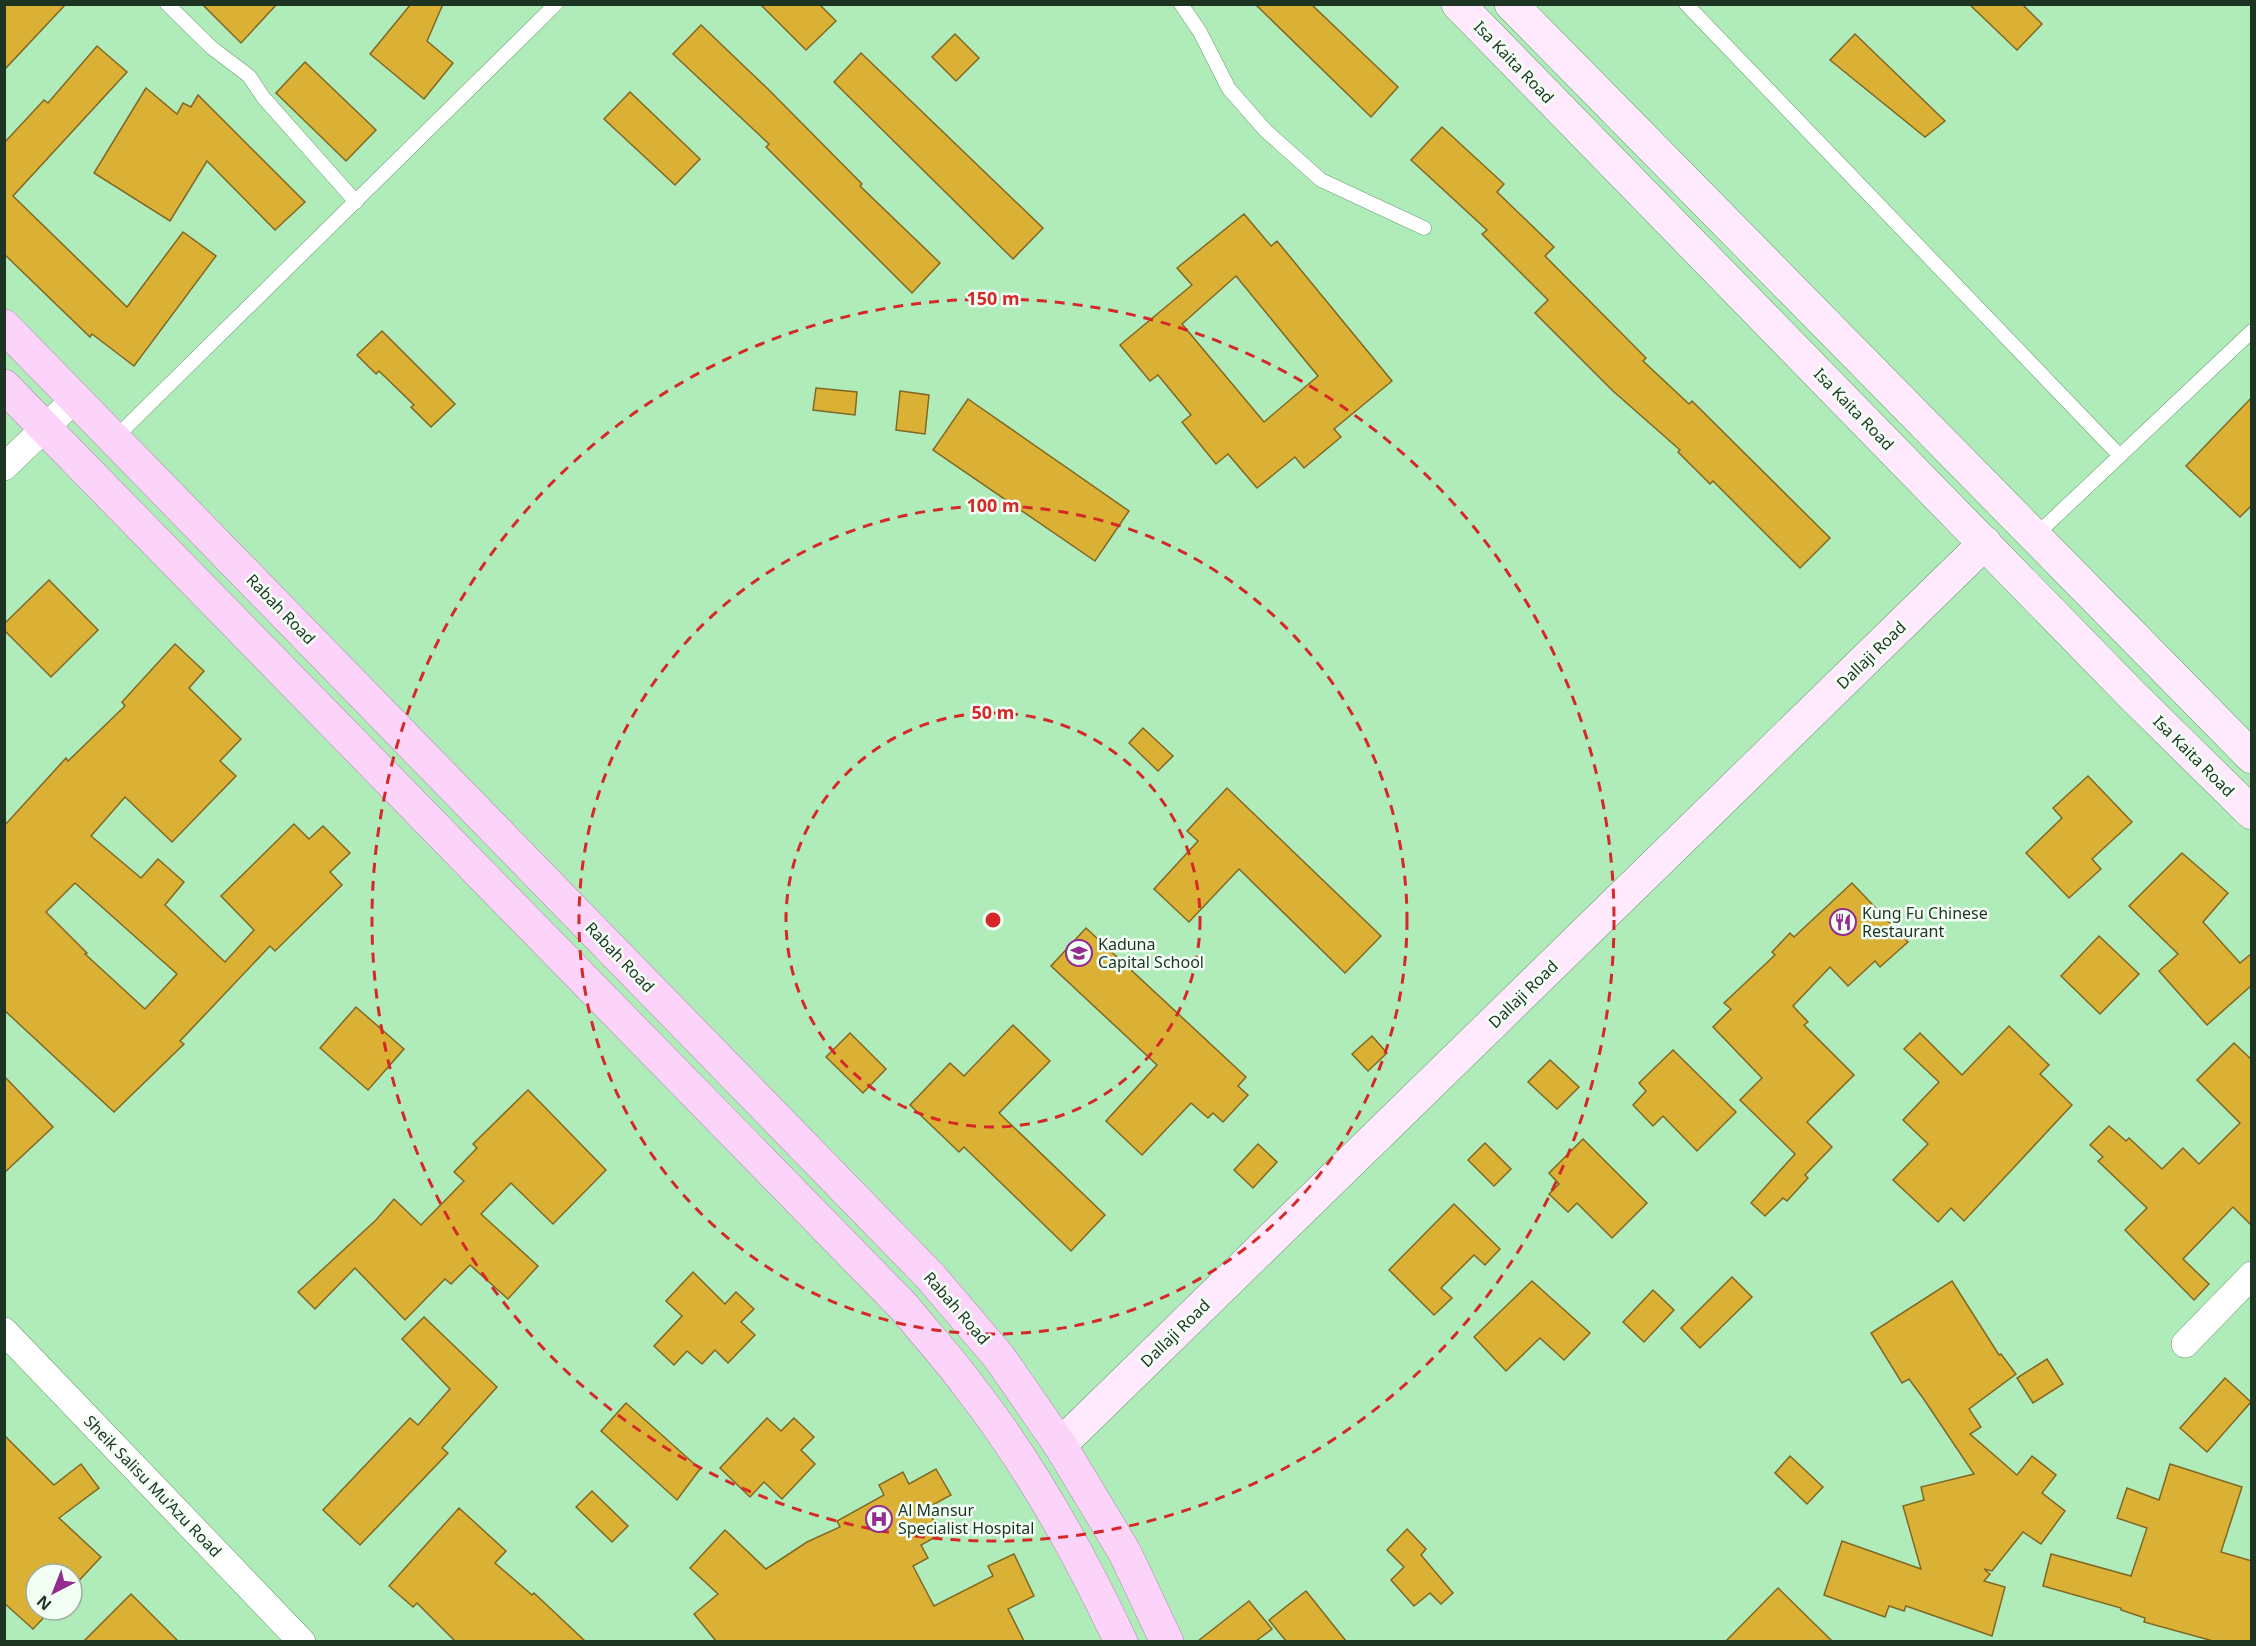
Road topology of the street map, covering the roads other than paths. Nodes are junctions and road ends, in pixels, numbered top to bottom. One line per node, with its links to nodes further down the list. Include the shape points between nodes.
1 (167, 4): 7 (lane, via 212,48 249,76)
2 (556, 4): 7 (lane)
3 (1181, 4): 8 (lane, via 1229,89 1266,131 1321,180)
4 (1458, 4): 18 (main road, Isa Kaita Road)
5 (1510, 4): 17 (main road)
6 (1686, 4): 15 (lane)
7 (356, 202): 14 (lane)
8 (1424, 228)
9 (4, 326): 12 (main road, Rabah Road)
10 (2252, 331): 15 (lane)
11 (4, 386): 13 (main road)
12 (76, 398): 13 (street); 14 (main road, Rabah Road)
13 (46, 428): 16 (street); 26 (main road, via 904,1307 969,1386 1030,1474 1095,1586)
14 (115, 438): 24 (main road, Rabah Road, via 930,1276 999,1357)
15 (2120, 456): 17 (lane)
16 (4, 467)
17 (2034, 538): 19 (main road)
18 (1985, 543): 20 (main road, Isa Kaita Road); 24 (main road, Dallaji Road)
19 (2252, 757)
20 (2252, 813)
21 (2252, 1275): 23 (street)
22 (4, 1331): 25 (street, Sheik Salisu Mu'Azu Road)
23 (2186, 1344)
24 (1060, 1445): 27 (main road, Rabah Road, via 1125,1553)
25 (302, 1641)
26 (1121, 1641)
27 (1167, 1641)

